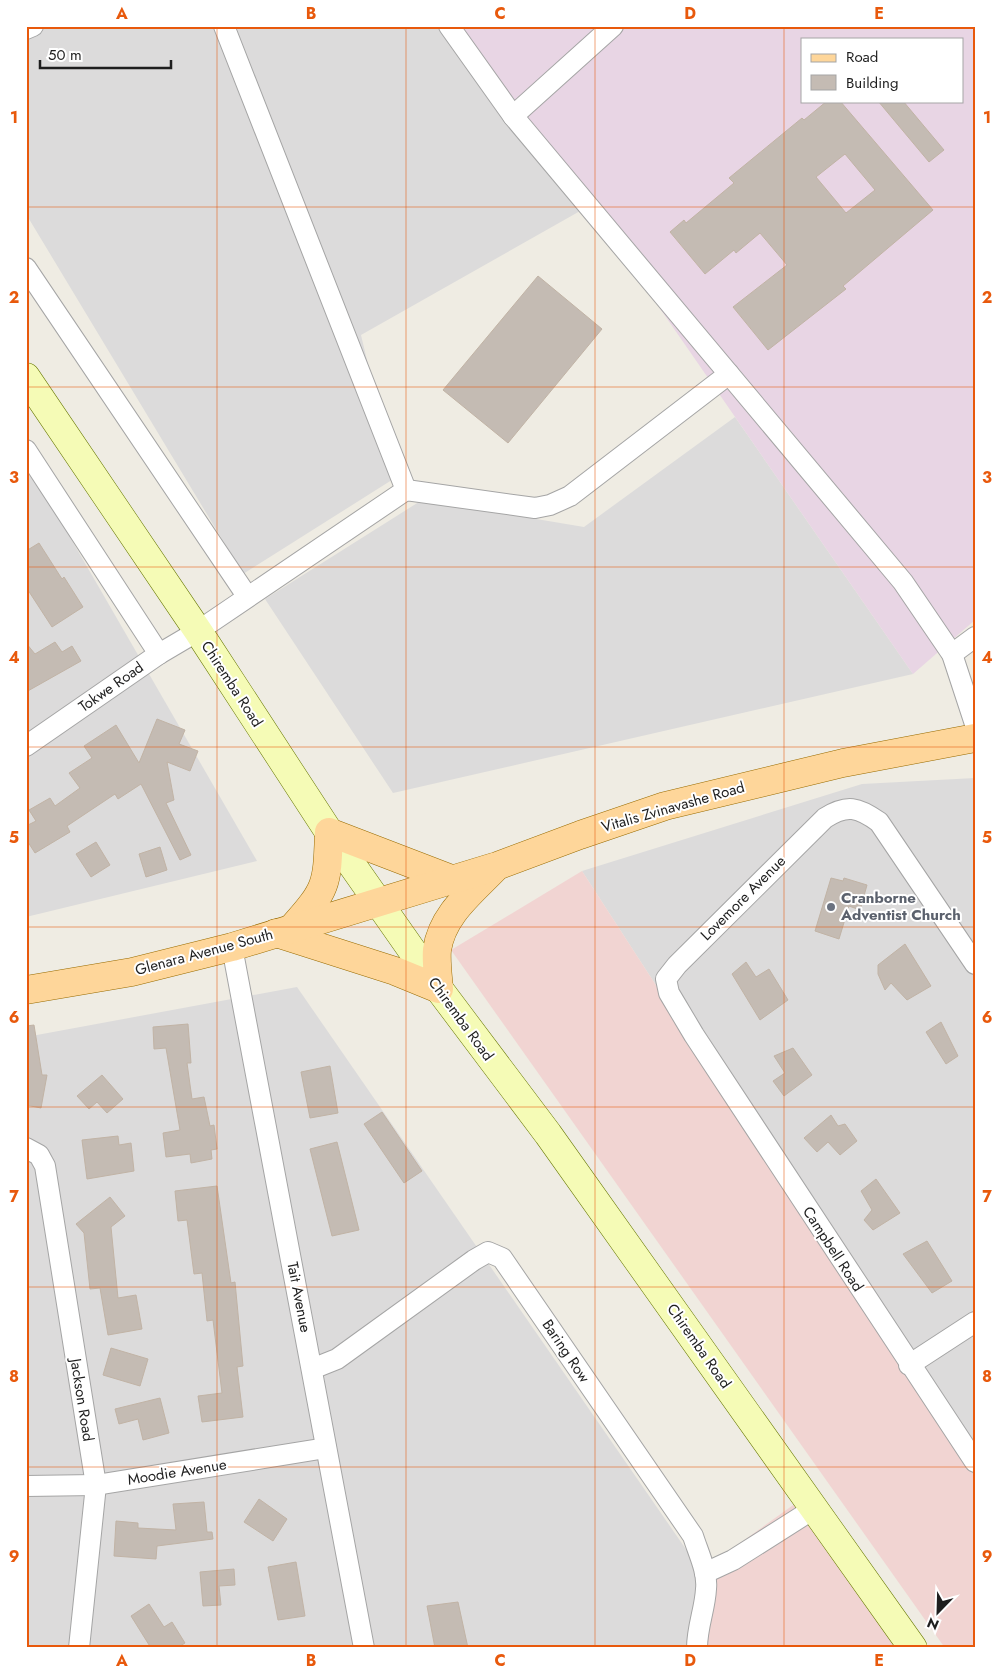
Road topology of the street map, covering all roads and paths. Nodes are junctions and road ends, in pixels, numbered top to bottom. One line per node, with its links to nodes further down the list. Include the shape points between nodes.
1 (33, 26): 5 (street)
2 (224, 26): 11 (street)
3 (449, 26): 6 (street)
4 (613, 26): 6 (street)
5 (26, 29)
6 (513, 116): 8 (street)
7 (26, 268): 12 (street)
8 (729, 374): 11 (street, via 570,496 550,505 535,508); 16 (street, via 902,582)
9 (26, 377): 13 (main road, Chiremba Road)
10 (26, 450): 15 (street)
11 (406, 490): 12 (street, Tokwe Road)
12 (247, 596): 13 (street, Tokwe Road)
13 (198, 631): 15 (street, Tokwe Road); 20 (main road, Chiremba Road)
14 (975, 637): 16 (street)
15 (159, 654): 19 (street, Tokwe Road)
16 (952, 654): 17 (street)
17 (975, 724)
18 (975, 738): 21 (main road, Vitalis Zvinavashe Road, via 842,763 665,806)
19 (26, 746)
20 (329, 832): 22 (main road); 23 (main road, Chiremba Road); 24 (main road, via 324,886 317,900)
21 (497, 866): 22 (main road, Vitalis Zvinavashe Road); 27 (main road, via 452,911 443,930 437,950)
22 (454, 880): 23 (main road, Vitalis Zvinavashe Road)
23 (379, 902): 24 (main road, Glenara Avenue South); 27 (main road, Chiremba Road)
24 (284, 930): 25 (main road, Glenara Avenue South); 27 (main road)
25 (232, 947): 28 (main road, Glenara Avenue South, via 132,972); 33 (street, Tait Avenue)
26 (975, 964): 29 (street, Lovemore Avenue, via 879,822 852,808 838,810 825,818 666,979 669,993)
27 (439, 989): 38 (main road, Chiremba Road, via 548,1134)
28 (26, 990)
29 (694, 1035): 32 (street, Campbell Road)
30 (32, 1152): 36 (street, Jackson Road, via 44,1166)
31 (975, 1322): 32 (street)
32 (909, 1365): 35 (street, Campbell Road)
33 (312, 1369): 34 (street, Tait Avenue); 39 (street, Baring Row, via 337,1359 474,1260 488,1252 502,1258 693,1536)
34 (326, 1448): 36 (street, Moodie Avenue); 41 (street, Tait Avenue)
35 (975, 1462)
36 (96, 1485): 37 (street, Moodie Avenue); 40 (street, Jackson Road)
37 (26, 1486)
38 (815, 1508): 39 (street, via 733,1560); 43 (main road, Chiremba Road)
39 (705, 1573): 42 (street, Baring Row, via 706,1589 697,1629)
40 (79, 1648)
41 (364, 1648)
42 (697, 1648)
43 (913, 1648)

